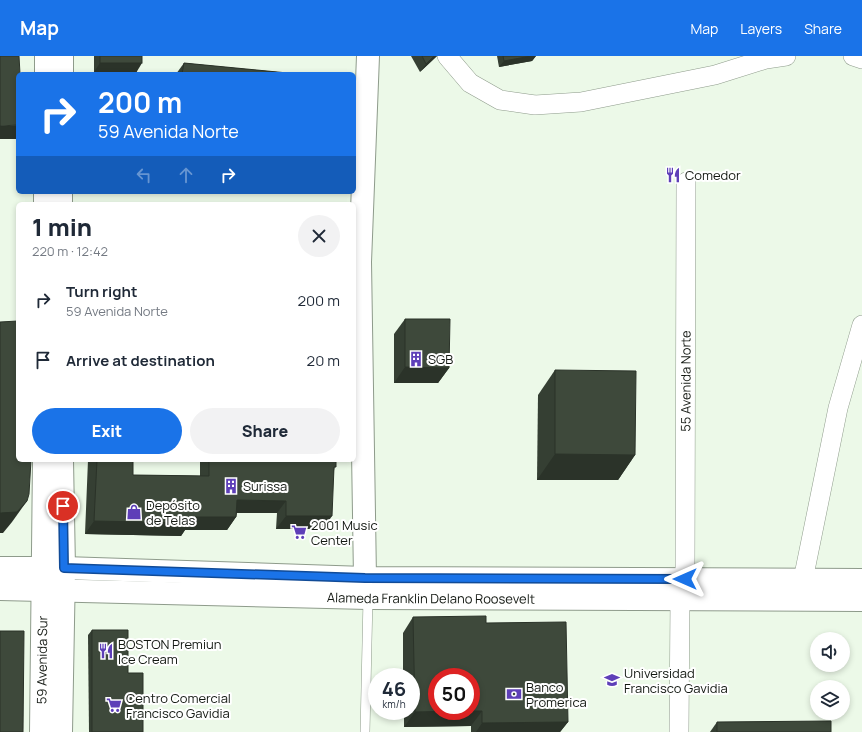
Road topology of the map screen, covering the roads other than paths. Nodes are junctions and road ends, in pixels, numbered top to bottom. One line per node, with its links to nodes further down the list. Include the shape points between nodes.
1 (46, 56): 8 (main road)
2 (62, 56): 9 (main road)
3 (368, 56): 11 (main road)
4 (447, 56): 5 (street, via 470,82 500,100 535,105 582,102 715,75 766,59)
5 (786, 56)
6 (853, 56): 7 (street)
7 (862, 59)
8 (46, 72)
9 (62, 72)
10 (686, 182): 21 (street, 55 Avenida Norte)
11 (357, 262): 19 (main road)
12 (862, 325): 17 (street, via 838,408)
13 (44, 462): 16 (main road)
14 (62, 462): 16 (main road)
15 (0, 568): 16 (main road, Alameda Franklin Delano Roosevelt)
16 (53, 578): 19 (main road, Alameda Franklin Delano Roosevelt); 20 (main road, Alameda Franklin Delano Roosevelt); 23 (main road, 59 Avenida Sur); 24 (main road, 59 Avenida Sur)
17 (803, 580): 18 (main road, Alameda Franklin Delano Roosevelt); 21 (main road, Alameda Franklin Delano Roosevelt)
18 (862, 580)
19 (366, 588): 21 (main road, Alameda Franklin Delano Roosevelt); 25 (lane)
20 (0, 589)
21 (682, 589): 22 (main road, Alameda Franklin Delano Roosevelt); 26 (street, 55 Avenida Norte)
22 (862, 600)
23 (41, 732)
24 (61, 732)
25 (366, 732)
26 (679, 732)

